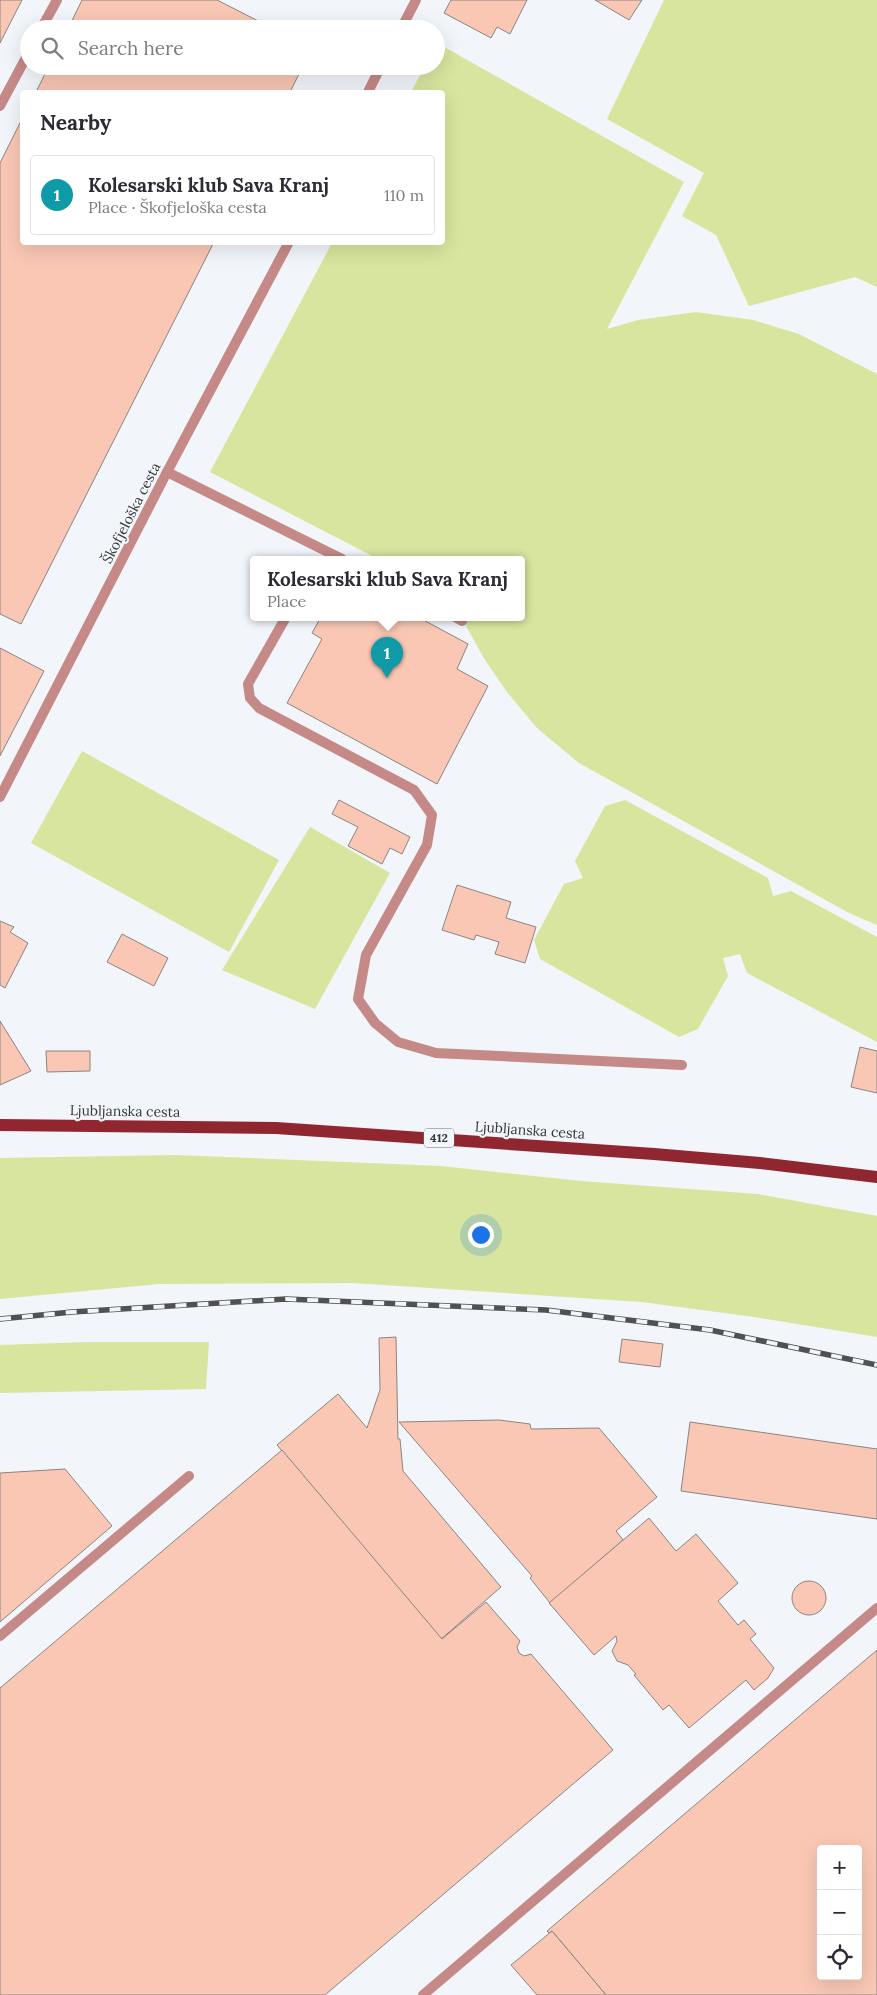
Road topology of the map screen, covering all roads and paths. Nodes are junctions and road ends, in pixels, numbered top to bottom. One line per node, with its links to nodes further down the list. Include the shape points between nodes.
1 (57, 0): 3 (street)
2 (416, 0): 4 (street)
3 (46, 20)
4 (406, 20)
5 (20, 69): 8 (street)
6 (376, 75): 7 (street)
7 (369, 90)
8 (0, 106)
9 (287, 245): 10 (street, Škofjeloška cesta)
10 (167, 472): 11 (street); 13 (street, Škofjeloška cesta)
11 (323, 555)
12 (284, 621): 14 (street, via 248,684 250,698 259,708 414,790 432,815 428,845 366,955 358,999 375,1023 398,1042 436,1053)
13 (0, 797)
14 (682, 1066)
15 (0, 1125): 16 (main road, Ljubljanska cesta / 412, via 276,1128 654,1154)
16 (877, 1177)
17 (189, 1476): 19 (street)
18 (877, 1608): 20 (street)
19 (0, 1636)
20 (422, 1995)

